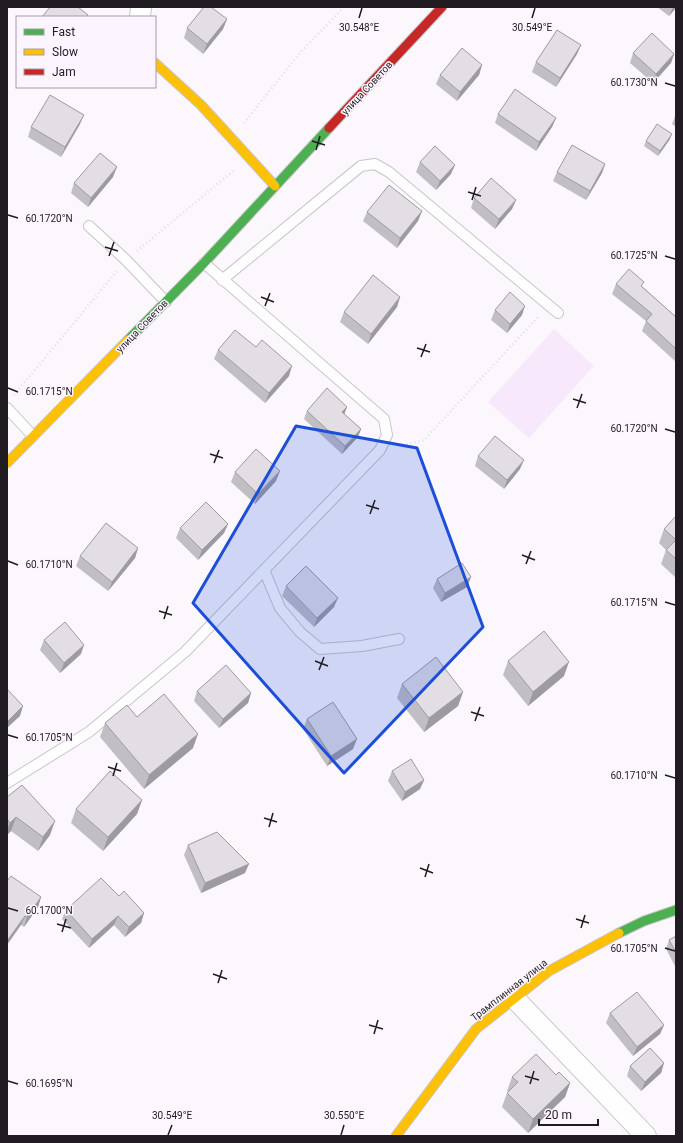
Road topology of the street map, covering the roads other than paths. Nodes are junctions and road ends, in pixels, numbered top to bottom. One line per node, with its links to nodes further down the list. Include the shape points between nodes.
1 (442, 7): 3 (main road, улица Советов)
2 (156, 64): 3 (main road, via 201,106)
3 (275, 186): 5 (main road, улица Советов)
4 (89, 226): 7 (lane)
5 (204, 263): 6 (lane); 7 (main road, улица Советов)
6 (222, 280): 8 (lane, via 361,166 375,164 389,172); 12 (lane, via 384,419 386,435 380,450)
7 (166, 302): 10 (main road, улица Советов)
8 (558, 313)
9 (7, 408): 10 (lane)
10 (33, 436): 11 (main road, улица Советов)
11 (7, 463)
12 (264, 570): 13 (lane, via 280,608 300,632 320,649 362,646); 14 (lane, via 185,652 95,727)
13 (399, 639)
14 (7, 783)
15 (676, 910): 16 (main road, Трамплинная улица, via 603,940 549,971)
16 (515, 999): 17 (main road, Трамплинная улица, via 476,1028); 18 (street)
17 (396, 1136)
18 (646, 1136)

